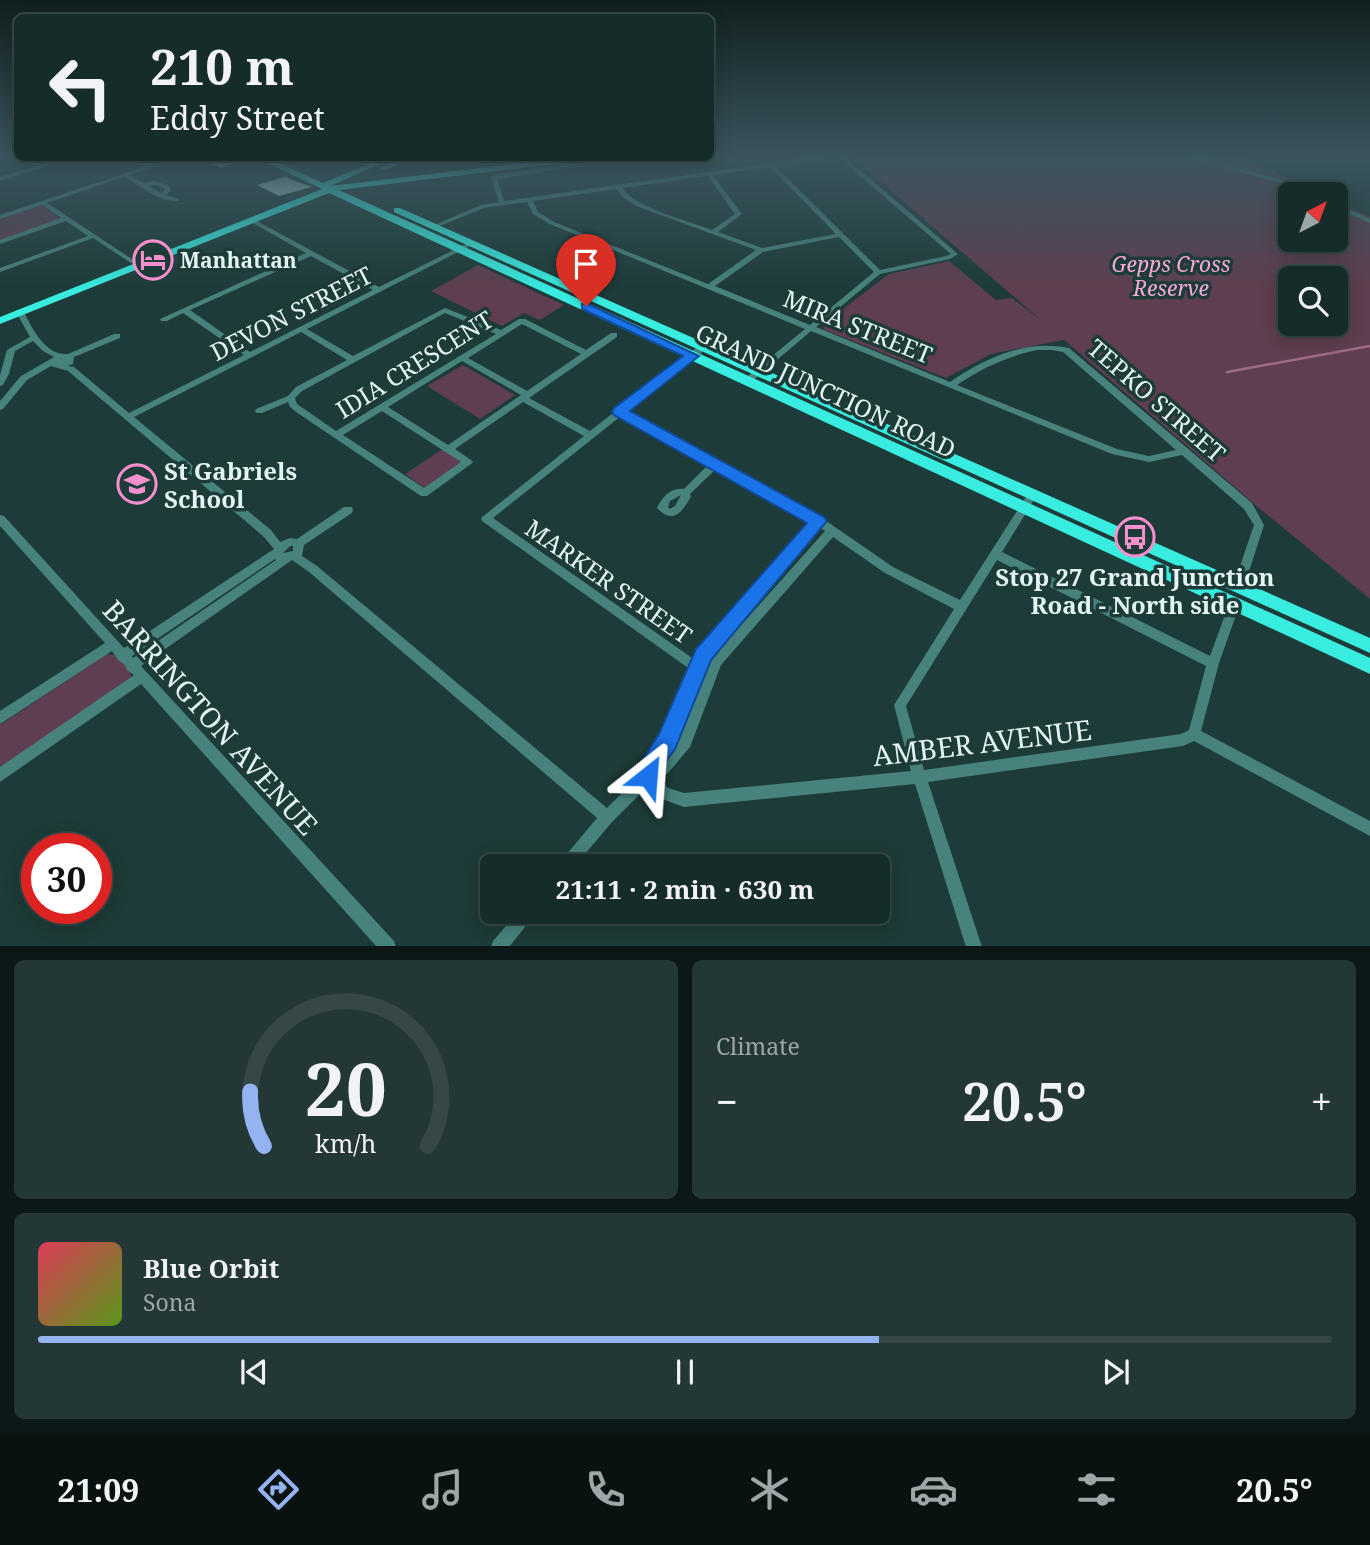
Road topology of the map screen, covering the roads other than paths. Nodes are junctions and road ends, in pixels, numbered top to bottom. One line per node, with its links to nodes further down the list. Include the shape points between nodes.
1 (291, 202): 26 (highway)
2 (294, 202): 16 (highway)
3 (372, 202): 18 (highway, GRAND JUNCTION ROAD, via 417,229)
4 (379, 202): 18 (highway, GRAND JUNCTION ROAD)
5 (509, 202): 12 (street)
6 (529, 202): 29 (street, MIRA STREET, via 535,213 552,223)
7 (634, 202): 19 (street)
8 (730, 202): 19 (street, via 739,214)
9 (808, 202): 20 (street)
10 (894, 202): 28 (street, via 955,254)
11 (43, 203): 14 (street); 15 (street)
12 (502, 203): 18 (street, via 471,210)
13 (1348, 211): 17 (street)
14 (0, 217)
15 (66, 218): 21 (street); 22 (street)
16 (251, 220): 25 (street); 26 (highway)
17 (1370, 221)
18 (433, 231): 23 (highway, GRAND JUNCTION ROAD)
19 (713, 232): 24 (street)
20 (840, 235): 24 (street); 28 (street)
21 (93, 236): 26 (street); 27 (street)
22 (0, 242)
23 (466, 246): 30 (street, DEVON STREET); 42 (highway, GRAND JUNCTION ROAD)
24 (761, 250): 29 (street)
25 (312, 253): 30 (street); 32 (street)
26 (136, 263): 31 (highway)
27 (0, 270)
28 (878, 272): 36 (street)
29 (709, 287): 36 (street, MIRA STREET)
30 (378, 290): 37 (street, DEVON STREET)
31 (18, 310): 33 (highway); 35 (highway); 41 (street, via 23,327)
32 (184, 310): 34 (street); 44 (street)
33 (0, 314)
34 (164, 319)
35 (0, 321)
36 (810, 328): 48 (street); 50 (street, MIRA STREET)
37 (301, 329): 44 (street, DEVON STREET); 46 (street)
38 (501, 333): 43 (street, IDIA CRESCENT, via 522,321); 45 (street, IDIA CRESCENT); 46 (street, via 445,310)
39 (614, 335): 43 (street)
40 (117, 336): 47 (street)
41 (34, 338): 47 (street); 49 (street, via 10,350)
42 (698, 352): 48 (highway, GRAND JUNCTION ROAD); 56 (street)
43 (587, 354): 51 (street)
44 (249, 355): 57 (street, DEVON STREET)
45 (462, 358): 51 (street); 54 (street, IDIA CRESCENT)
46 (352, 360): 52 (street)
47 (60, 361): 53 (street, via 24,378); 57 (street)
48 (752, 376): 64 (highway, GRAND JUNCTION ROAD)
49 (0, 383)
50 (950, 385): 61 (street, MIRA STREET, via 1132,457 1149,459); 61 (street, TEPKO STREET, via 996,358 1058,347)
51 (526, 396): 59 (street); 60 (street)
52 (291, 398): 55 (street); 58 (street, via 293,405)
53 (0, 407)
54 (382, 407): 58 (street, IDIA CRESCENT); 60 (street)
55 (259, 411)
56 (620, 412): 59 (street); 62 (street)
57 (128, 416): 69 (street)
58 (336, 435): 60 (street, via 424,493 468,462)
59 (590, 435): 78 (street, MARKER STREET, via 486,518)
60 (448, 449)
61 (1184, 451): 71 (street, TEPKO STREET, via 1257,517 1258,532)
62 (715, 464): 63 (street); 67 (street)
63 (685, 493)
64 (1028, 501): 70 (street); 71 (highway, GRAND JUNCTION ROAD)
65 (348, 510): 69 (street)
66 (0, 519): 73 (street, BARRINGTON AVENUE)
67 (818, 521): 68 (street); 78 (street, via 703,655)
68 (832, 531): 72 (street, via 890,570); 79 (street, via 716,662)
69 (289, 550): 75 (street); 86 (street)
70 (995, 554): 72 (street); 76 (street)
71 (1237, 596): 74 (highway, GRAND JUNCTION ROAD); 76 (street); 77 (highway, GRAND JUNCTION ROAD)
72 (962, 607): 85 (street, via 900,705)
73 (112, 645): 75 (street, BARRINGTON AVENUE); 81 (street)
74 (1370, 646)
75 (126, 661): 80 (street, BARRINGTON AVENUE)
76 (1213, 663): 82 (street)
77 (1370, 666)
78 (697, 668): 79 (street, MARKER STREET); 84 (street)
79 (711, 675): 84 (street, via 685,743 663,768)
80 (141, 677): 83 (street); 90 (street, BARRINGTON AVENUE)
81 (0, 718)
82 (1194, 734): 85 (street, AMBER AVENUE, via 1183,740); 87 (street)
83 (0, 775)
84 (648, 776): 85 (street, AMBER AVENUE, via 664,793 684,800); 86 (street)
85 (919, 777): 92 (street)
86 (607, 817): 88 (street)
87 (1370, 829)
88 (576, 854)
89 (518, 924): 91 (street)
90 (387, 946)
91 (500, 946)
92 (974, 946)

